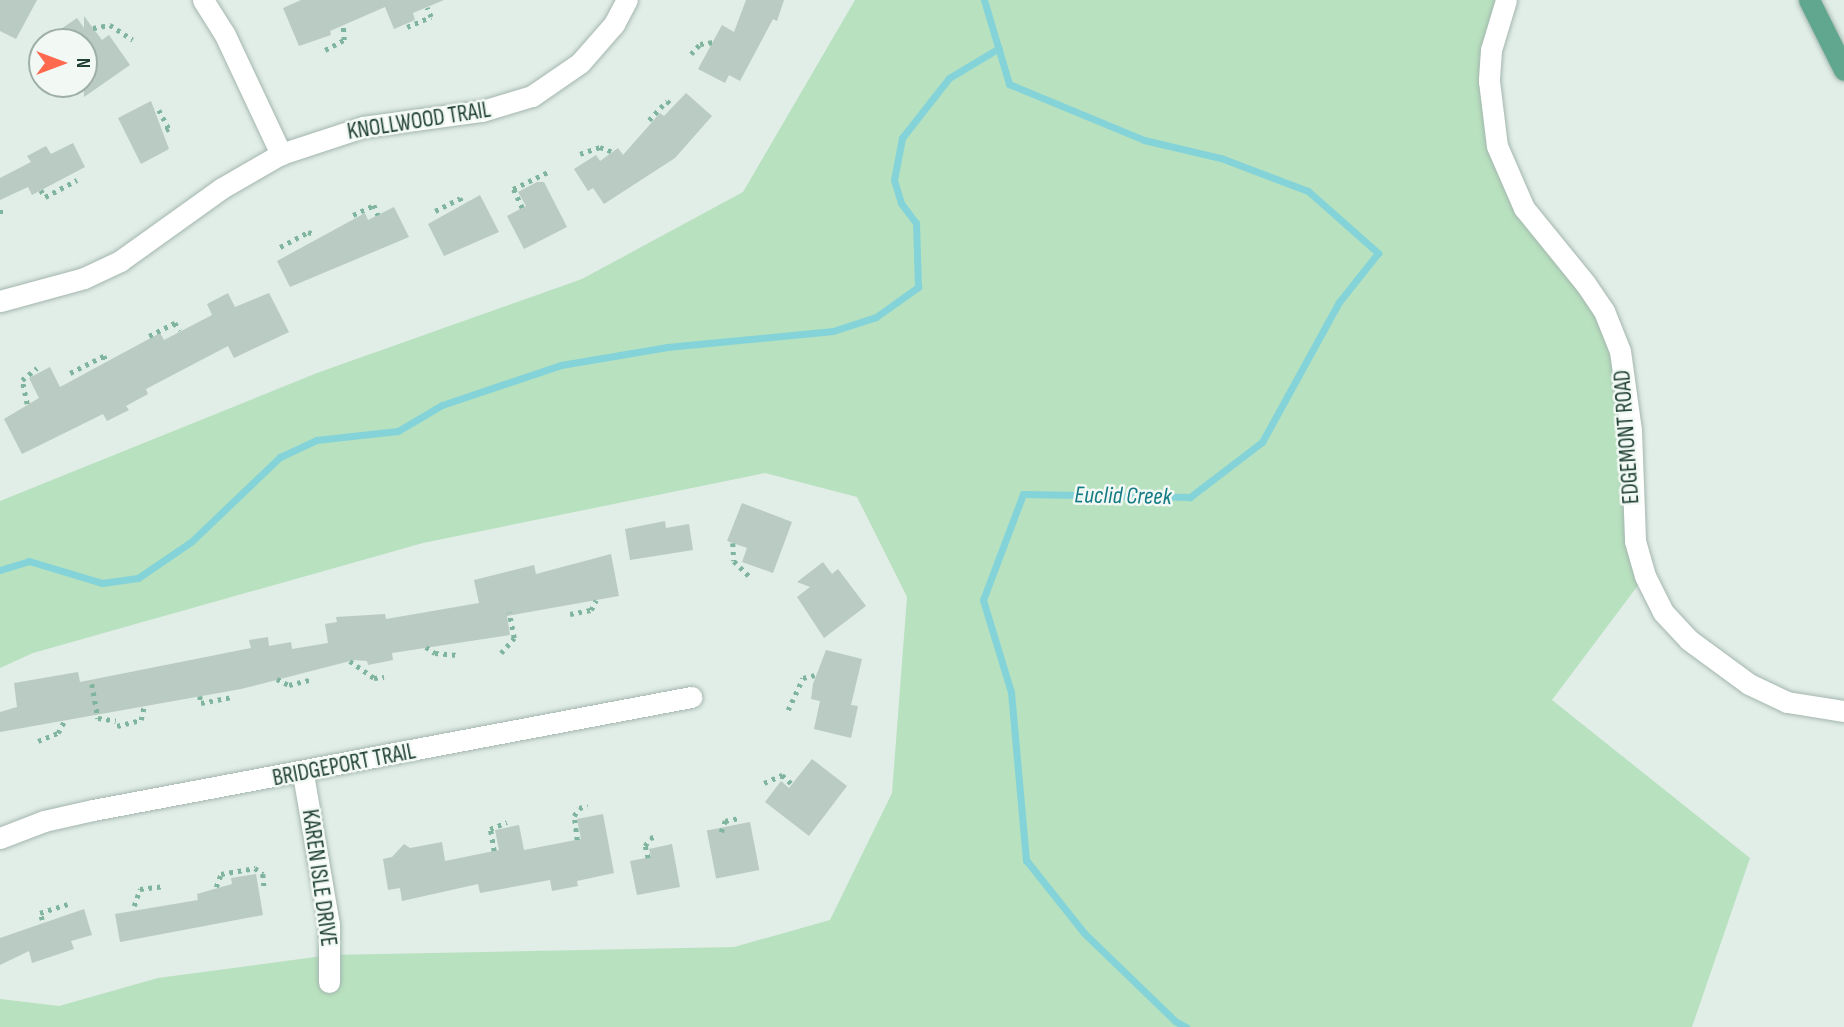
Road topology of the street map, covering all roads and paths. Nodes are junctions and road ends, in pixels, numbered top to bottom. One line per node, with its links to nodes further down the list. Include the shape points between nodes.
1 (203, 0): 19 (street, via 225,35)
2 (627, 0): 19 (street, KNOLLWOOD TRAIL, via 614,24 580,63 532,96 482,111 363,127)
3 (1506, 0): 57 (street, EDGEMONT ROAD, via 1497,23 1489,81 1497,146 1524,208 1586,283 1604,311 1620,351 1629,416 1635,541 1644,576 1663,612 1689,640 1749,684 1787,702)
4 (1809, 0): 13 (main road)
5 (427, 8): 7 (path, via 430,18)
6 (343, 25): 11 (path, via 344,40)
7 (407, 27)
8 (93, 28): 9 (path, via 110,25)
9 (133, 40)
10 (714, 42): 12 (path, via 700,44)
11 (325, 50)
12 (691, 54)
13 (1844, 70)
14 (673, 106): 16 (path, via 667,101)
15 (159, 110): 17 (path, via 169,129)
16 (649, 120)
17 (163, 132)
18 (613, 152): 20 (path, via 600,147)
19 (281, 154): 31 (street, KNOLLWOOD TRAIL, via 222,188 120,261 66,284)
20 (580, 154)
21 (550, 171): 25 (path, via 513,189)
22 (77, 180): 23 (path, via 45,197)
23 (41, 190)
24 (462, 202): 26 (path, via 460,198)
25 (522, 208)
26 (435, 211)
27 (353, 215): 28 (path, via 374,205)
28 (378, 215)
29 (314, 234): 30 (path, via 308,232)
30 (280, 247)
31 (0, 301)
32 (180, 331): 33 (path, via 176,323)
33 (149, 336)
34 (107, 362): 36 (path, via 104,356)
35 (37, 368): 37 (path, via 22,380)
36 (70, 373)
37 (27, 404)
38 (733, 543): 39 (path, via 734,561)
39 (752, 579)
40 (596, 600): 42 (path, via 591,610)
41 (509, 612): 44 (path, via 514,638)
42 (570, 614)
43 (426, 647): 45 (path)
44 (500, 653)
45 (460, 656)
46 (350, 661): 48 (path, via 374,678)
47 (815, 675): 56 (path, via 803,678)
48 (384, 677)
49 (277, 679): 50 (path, via 289,685)
50 (309, 680)
51 (92, 684): 55 (path, via 98,718 117,723 141,720)
52 (200, 696): 53 (path, via 201,703)
53 (231, 697)
54 (691, 697): 60 (street, BRIDGEPORT TRAIL)
55 (144, 706)
56 (788, 710)
57 (1844, 711)
58 (65, 720): 59 (path, via 58,733)
59 (38, 741)
60 (303, 774): 68 (street, BRIDGEPORT TRAIL, via 93,810 44,821); 78 (street, KAREN ISLE DRIVE, via 330,924)
61 (764, 783): 62 (path, via 782,775)
62 (792, 784)
63 (588, 806): 69 (path, via 579,807 574,816)
64 (738, 818): 66 (path, via 725,821)
65 (507, 822): 70 (path, via 490,829)
66 (721, 832)
67 (658, 836): 71 (path, via 645,846)
68 (0, 838)
69 (577, 840)
70 (494, 851)
71 (648, 858)
72 (163, 886): 76 (path, via 139,889)
73 (264, 886): 74 (path, via 262,874 255,868 220,874)
74 (216, 887)
75 (68, 904): 77 (path, via 40,913)
76 (134, 906)
77 (42, 920)
78 (329, 982)

